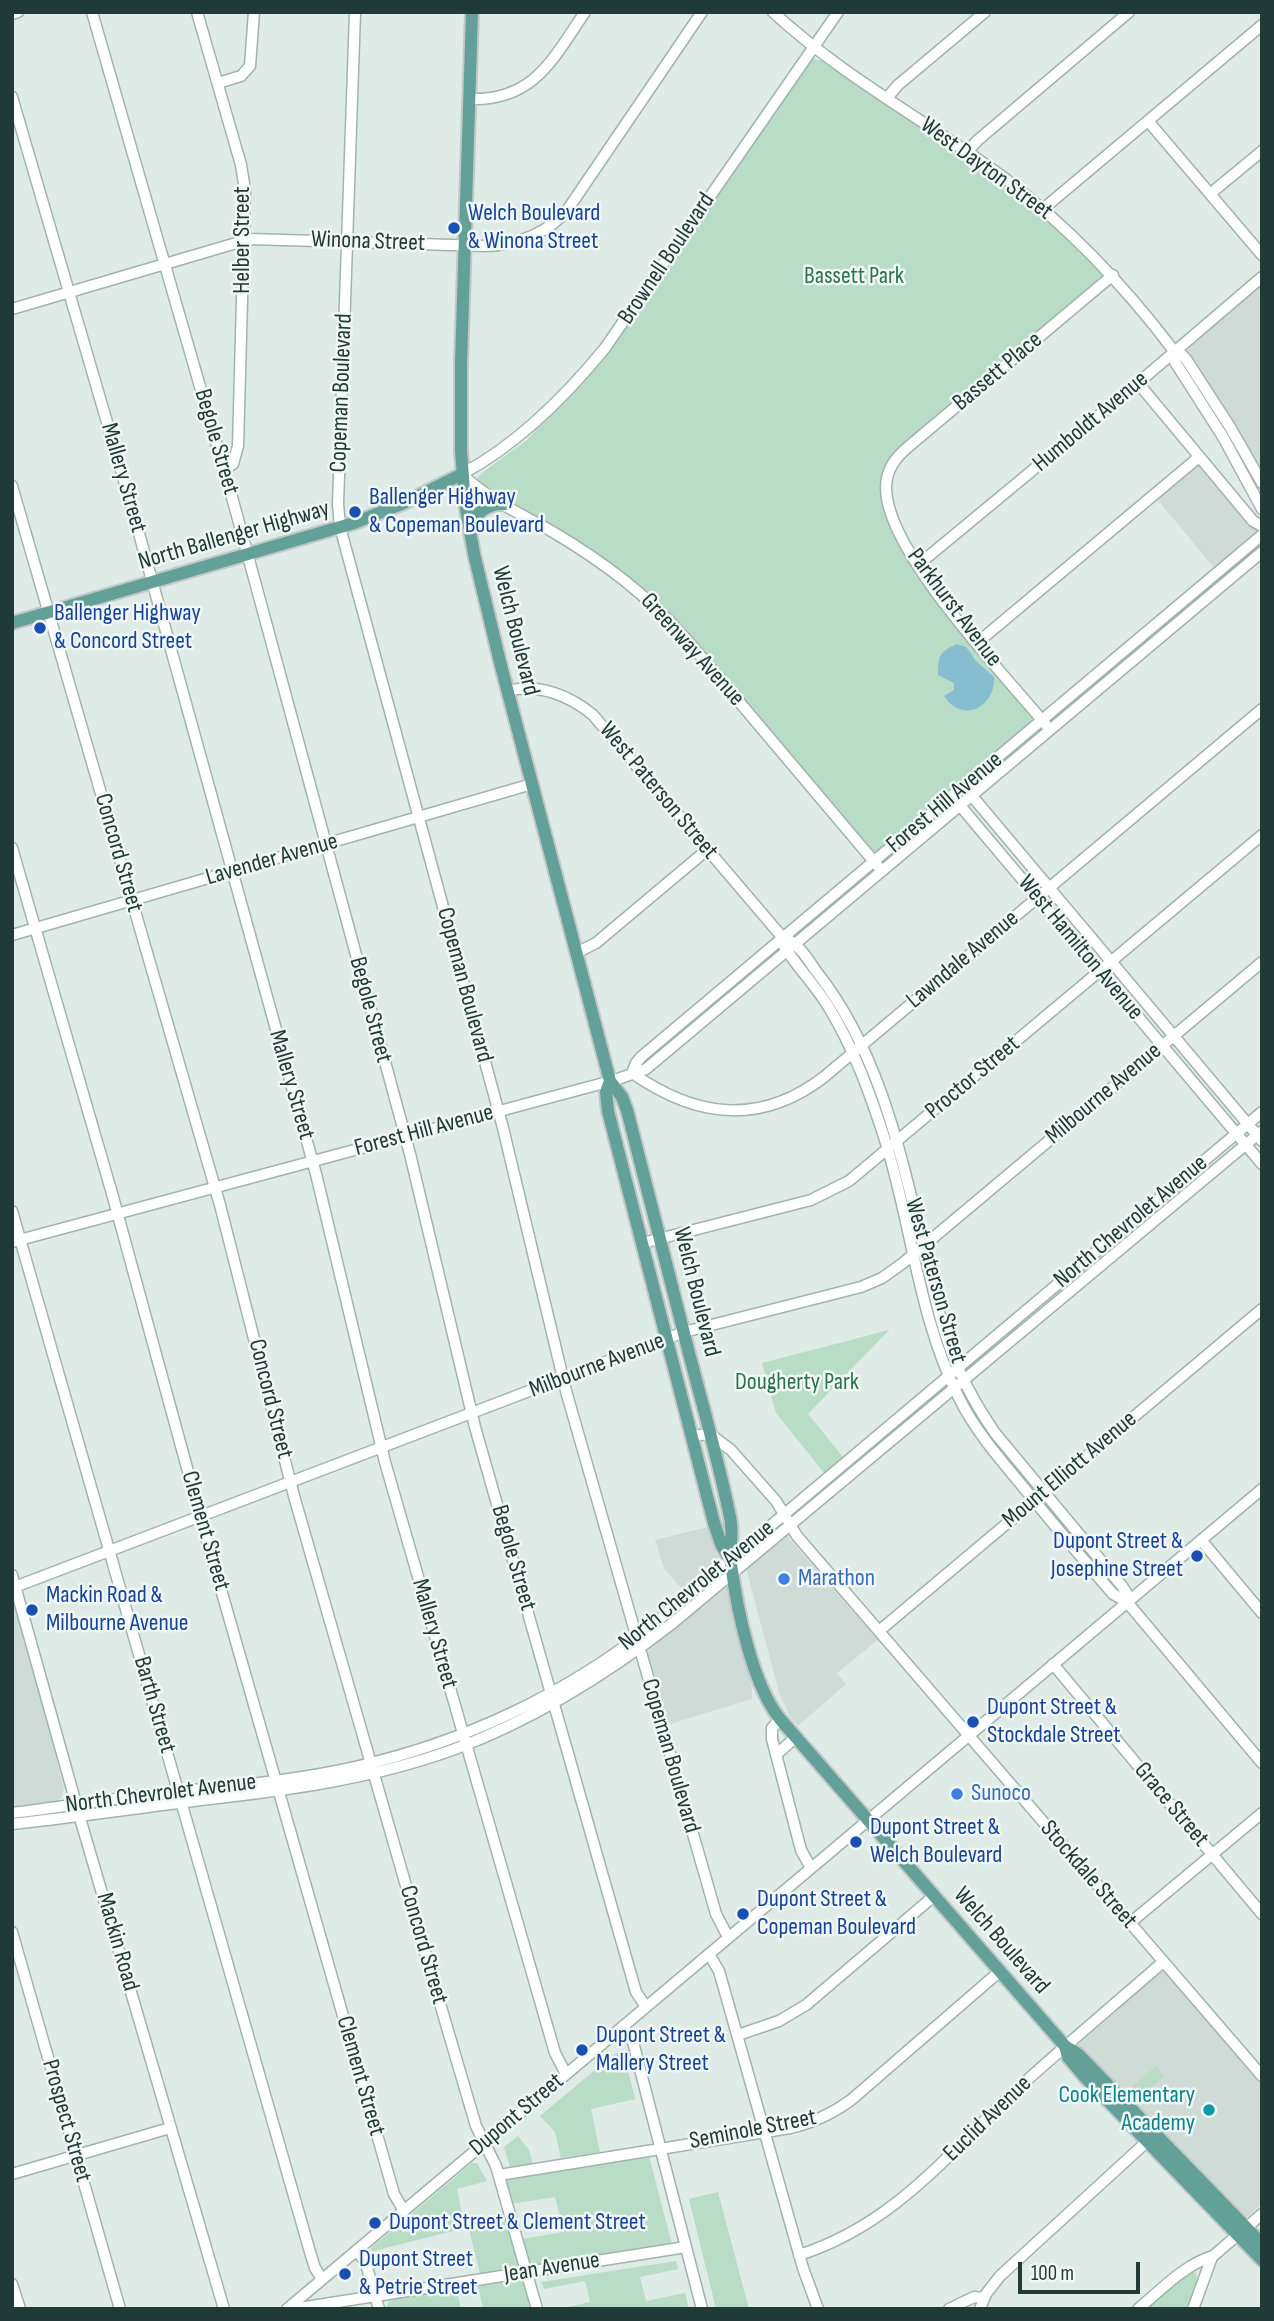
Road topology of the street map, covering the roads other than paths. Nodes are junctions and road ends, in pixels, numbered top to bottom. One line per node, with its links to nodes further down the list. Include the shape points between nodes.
1 (18, 12): 13 (street)
2 (92, 12): 29 (street, Begole Street)
3 (197, 12): 16 (street, Helber Street)
4 (254, 12): 16 (street, via 250,66 241,76)
5 (355, 12): 26 (street, Copeman Boulevard)
6 (472, 12): 19 (main road, Welch Boulevard)
7 (585, 12): 19 (street, via 550,63 528,84 502,97)
8 (702, 12): 27 (street, Winona Street, via 564,214 520,242)
9 (773, 12): 15 (street, West Dayton Street)
10 (838, 12): 15 (street, Brownell Boulevard)
11 (985, 12): 18 (street)
12 (1129, 12): 22 (street)
13 (12, 14)
14 (1262, 25): 20 (street)
15 (813, 47): 18 (street, West Dayton Street); 41 (street, Brownell Boulevard, via 605,348 530,426)
16 (218, 83): 25 (street, Helber Street, via 244,178)
17 (12, 97): 32 (street, Mallery Street)
18 (887, 98): 22 (street, West Dayton Street)
19 (470, 99): 27 (main road, Welch Boulevard)
20 (1148, 121): 23 (street); 24 (street)
21 (1262, 151): 23 (street)
22 (967, 152): 24 (street, West Dayton Street)
23 (1210, 194): 28 (street)
24 (1043, 209): 30 (street, West Dayton Street)
25 (244, 241): 26 (street, Winona Street); 29 (street, Winona Street); 39 (street, Helber Street, via 238,446 233,464)
26 (347, 241): 27 (street, Winona Street); 47 (street, Copeman Boulevard)
27 (464, 246): 41 (main road, Welch Boulevard)
28 (1262, 255)
29 (165, 265): 32 (street, Winona Street); 39 (street, Begole Street)
30 (1113, 275): 34 (street, West Dayton Street); 40 (street, Bassett Place, via 908,447)
31 (1262, 277): 34 (street, Humboldt Avenue)
32 (69, 292): 33 (street, Winona Street); 55 (street, Mallery Street)
33 (12, 309)
34 (1174, 351): 35 (street, Humboldt Avenue); 36 (street, West Dayton Street, via 1186,359); 37 (street, West Dayton Street, via 1175,362)
35 (1138, 383): 38 (street); 52 (street, Humboldt Avenue)
36 (1230, 427): 37 (street); 42 (street, West Dayton Street)
37 (1221, 433): 45 (street, West Dayton Street)
38 (1199, 457): 46 (street, via 1254,523); 60 (street)
39 (224, 469): 51 (street, Begole Street)
40 (888, 473): 52 (street, Parkhurst Avenue, via 890,508)
41 (462, 474): 44 (street, Greenway Avenue); 47 (main road, North Ballenger Highway); 48 (main road, Welch Boulevard)
42 (1262, 483)
43 (12, 486): 56 (street, Concord Street)
44 (505, 504): 48 (main road, via 482,510); 75 (street, Greenway Avenue, via 600,561 653,603)
45 (1262, 509)
46 (1262, 526)
47 (340, 527): 51 (main road, North Ballenger Highway); 70 (street, Copeman Boulevard)
48 (470, 533): 61 (main road, Welch Boulevard)
49 (1262, 535): 53 (street, Forest Hill Avenue)
50 (1262, 552): 54 (street, Forest Hill Avenue)
51 (248, 555): 55 (main road, North Ballenger Highway); 72 (street, Begole Street)
52 (918, 565): 60 (street, Parkhurst Avenue)
53 (1227, 565): 54 (street); 58 (street, Forest Hill Avenue)
54 (1235, 575): 59 (street, Forest Hill Avenue)
55 (152, 582): 56 (main road, North Ballenger Highway); 77 (street, Mallery Street)
56 (48, 612): 57 (main road, North Ballenger Highway); 80 (street, Concord Street)
57 (12, 623)
58 (1155, 626): 59 (street); 63 (street, Forest Hill Avenue)
59 (1163, 635): 64 (street, Forest Hill Avenue)
60 (977, 643): 63 (street, Parkhurst Avenue)
61 (507, 691): 65 (main road, Welch Boulevard); 74 (street, West Paterson Street, via 549,691 588,711)
62 (1262, 709): 78 (street, Lawndale Avenue)
63 (1042, 721): 64 (street, Parkhurst Avenue); 66 (street, Forest Hill Avenue)
64 (1050, 730): 68 (street, Forest Hill Avenue)
65 (532, 784): 70 (street, Lavender Avenue); 85 (main road, Welch Boulevard)
66 (964, 787): 67 (street, Forest Hill Avenue); 68 (street, West Hamilton Avenue)
67 (953, 796): 69 (street, West Hamilton Avenue); 75 (street, Forest Hill Avenue)
68 (971, 796): 69 (street, Forest Hill Avenue); 78 (street, West Hamilton Avenue)
69 (960, 805): 76 (street, Forest Hill Avenue); 79 (street, West Hamilton Avenue)
70 (418, 817): 72 (street, Lavender Avenue); 94 (street, Copeman Boulevard)
71 (1262, 835): 86 (street, Proctor Street)
72 (326, 844): 77 (street, Lavender Avenue); 98 (street, Begole Street)
73 (12, 848): 81 (street, Clement Street)
74 (708, 849): 83 (street, West Paterson Street); 85 (street, via 592,946)
75 (874, 862): 76 (street, Greenway Avenue); 83 (street, Forest Hill Avenue)
76 (882, 871): 84 (street, Forest Hill Avenue)
77 (232, 872): 80 (street, Lavender Avenue); 103 (street, Mallery Street)
78 (1049, 888): 79 (street, Lawndale Avenue); 86 (street, West Hamilton Avenue)
79 (1038, 897): 88 (street, West Hamilton Avenue); 91 (street, Lawndale Avenue)
80 (132, 900): 81 (street, Lavender Avenue); 105 (street, Concord Street)
81 (35, 928): 82 (street, Lavender Avenue); 107 (street, Clement Street)
82 (12, 935)
83 (783, 938): 84 (street, West Paterson Street); 92 (street, Forest Hill Avenue, via 641,1057)
84 (791, 948): 91 (street, West Paterson Street); 92 (street, Forest Hill Avenue, via 649,1067)
85 (576, 953): 93 (main road, Welch Boulevard)
86 (1111, 962): 88 (street, Proctor Street); 89 (street, West Hamilton Avenue)
87 (1262, 962): 89 (street, Milbourne Avenue)
88 (1100, 971): 90 (street, West Hamilton Avenue); 100 (street, Proctor Street)
89 (1173, 1036): 90 (street, Milbourne Avenue); 96 (street, West Hamilton Avenue)
90 (1162, 1045): 97 (street, West Hamilton Avenue); 111 (street, Milbourne Avenue)
91 (857, 1049): 92 (street, Lawndale Avenue, via 800,1093 770,1106 743,1110 684,1103); 100 (street, West Paterson Street, via 883,1098); 102 (street, West Paterson Street)
92 (632, 1073): 93 (street, Forest Hill Avenue)
93 (610, 1082): 94 (street, Forest Hill Avenue); 108 (main road, Welch Boulevard, via 625,1104); 110 (main road, Welch Boulevard, via 607,1104)
94 (498, 1111): 98 (street, Forest Hill Avenue); 120 (street, Copeman Boulevard)
95 (1262, 1112): 96 (street, North Chevrolet Avenue)
96 (1247, 1124): 97 (street, North Chevrolet Avenue); 99 (street, West Hamilton Avenue)
97 (1236, 1134): 101 (street, West Hamilton Avenue); 112 (street, North Chevrolet Avenue)
98 (405, 1136): 103 (street, Forest Hill Avenue); 123 (street, Begole Street)
99 (1260, 1136): 101 (street, North Chevrolet Avenue)
100 (897, 1142): 102 (street, Proctor Street); 111 (street, West Paterson Street)
101 (1245, 1144): 104 (street, West Hamilton Avenue); 114 (street, North Chevrolet Avenue)
102 (888, 1149): 108 (street, Proctor Street, via 853,1178 821,1196); 113 (street, West Paterson Street)
103 (312, 1161): 105 (street, Forest Hill Avenue); 126 (street, Mallery Street)
104 (1262, 1164)
105 (215, 1188): 107 (street, Forest Hill Avenue); 127 (street, Concord Street)
106 (12, 1211): 109 (street, Barth Street)
107 (118, 1214): 109 (street, Forest Hill Avenue); 132 (street, Clement Street)
108 (661, 1238): 110 (street, Proctor Street); 116 (main road, Welch Boulevard)
109 (16, 1241): 135 (street, Barth Street)
110 (643, 1243): 117 (main road, Welch Boulevard)
111 (923, 1246): 113 (street, Milbourne Avenue); 118 (street, West Paterson Street)
112 (1100, 1248): 114 (street); 118 (street, North Chevrolet Avenue)
113 (914, 1254): 116 (street, Milbourne Avenue, via 866,1285); 119 (street, West Paterson Street)
114 (1108, 1259): 121 (street, North Chevrolet Avenue)
115 (1262, 1309): 129 (street, Mount Elliott Avenue)
116 (684, 1332): 117 (street, Milbourne Avenue); 124 (main road, Welch Boulevard)
117 (668, 1339): 120 (street, Milbourne Avenue); 125 (main road, Welch Boulevard)
118 (958, 1367): 119 (street, North Chevrolet Avenue); 121 (street, West Paterson Street)
119 (948, 1375): 122 (street, West Paterson Street); 131 (street, North Chevrolet Avenue)
120 (563, 1379): 123 (street, Milbourne Avenue); 143 (street, Copeman Boulevard)
121 (964, 1380): 122 (street, North Chevrolet Avenue); 129 (street, West Paterson Street, via 995,1433)
122 (954, 1389): 130 (street, West Paterson Street, via 985,1441); 133 (street, North Chevrolet Avenue)
123 (472, 1413): 126 (street, Milbourne Avenue); 146 (street, Begole Street)
124 (710, 1434): 125 (street); 131 (street, Stockdale Street, via 737,1456); 136 (main road, Welch Boulevard, via 731,1518)
125 (692, 1436): 136 (main road, Welch Boulevard, via 716,1529)
126 (382, 1448): 127 (street, Milbourne Avenue); 148 (street, Mallery Street)
127 (291, 1483): 132 (street, Milbourne Avenue); 153 (street, Concord Street)
128 (1262, 1489): 134 (street, Dupont Street)
129 (1044, 1492): 130 (street, Mount Elliott Avenue); 140 (street, West Paterson Street, via 1124,1588)
130 (1034, 1500): 140 (street, West Paterson Street, via 1113,1594); 142 (street, Mount Elliott Avenue)
131 (784, 1514): 133 (street, Stockdale Street); 136 (street, North Chevrolet Avenue)
132 (201, 1517): 135 (street, Milbourne Avenue); 156 (street, Clement Street)
133 (791, 1526): 137 (street, North Chevrolet Avenue); 142 (street, Stockdale Street)
134 (1201, 1540): 140 (street, Dupont Street); 141 (street)
135 (110, 1552): 139 (street, Milbourne Avenue); 157 (street, Barth Street)
136 (730, 1560): 137 (main road, Welch Boulevard); 143 (street, North Chevrolet Avenue)
137 (733, 1574): 144 (street, North Chevrolet Avenue); 147 (main road, Welch Boulevard, via 759,1684)
138 (12, 1575): 139 (street, Mackin Road)
139 (14, 1588): 159 (street, Mackin Road)
140 (1127, 1602): 145 (street, Dupont Street); 154 (street, West Paterson Street)
141 (1262, 1613)
142 (879, 1631): 149 (street, Stockdale Street)
143 (636, 1638): 144 (street, Copeman Boulevard); 146 (street, North Chevrolet Avenue)
144 (640, 1649): 146 (street, North Chevrolet Avenue, via 604,1674); 171 (street, Copeman Boulevard, via 716,1914)
145 (1053, 1664): 149 (street, Dupont Street); 165 (street, Grace Street)
146 (553, 1698): 148 (street, North Chevrolet Avenue); 151 (street, North Chevrolet Avenue); 175 (street, Begole Street, via 636,1992)
147 (780, 1719): 150 (main road, Welch Boulevard); 152 (street, via 771,1731)
148 (463, 1734): 151 (street, Mallery Street); 153 (street, North Chevrolet Avenue)
149 (968, 1735): 163 (street, Dupont Street); 169 (street, Stockdale Street)
150 (796, 1737): 152 (street); 163 (main road, Welch Boulevard)
151 (466, 1745): 155 (street, North Chevrolet Avenue); 179 (street, Mallery Street, via 555,2053)
152 (777, 1754): 166 (street, via 801,1850)
153 (371, 1763): 155 (street, Concord Street); 156 (street, North Chevrolet Avenue)
154 (1262, 1763)
155 (374, 1774): 156 (street, North Chevrolet Avenue, via 324,1785); 184 (street, Concord Street)
156 (277, 1785): 157 (street, North Chevrolet Avenue); 158 (street, North Chevrolet Avenue); 189 (street, Clement Street, via 394,2194)
157 (179, 1792): 158 (street, Barth Street); 159 (street, North Chevrolet Avenue)
158 (182, 1803): 162 (street, North Chevrolet Avenue); 199 (street, Barth Street, via 310,2252)
159 (76, 1805): 161 (street, North Chevrolet Avenue); 162 (street, Mackin Road)
160 (1262, 1812): 165 (street)
161 (12, 1813)
162 (79, 1816): 164 (street, North Chevrolet Avenue); 181 (street, Mackin Road)
163 (868, 1820): 166 (street, Dupont Street); 167 (main road, Welch Boulevard)
164 (12, 1824)
165 (1212, 1854): 168 (street, Grace Street); 169 (street)
166 (811, 1868): 171 (street, Dupont Street)
167 (934, 1896): 174 (main road, Welch Boulevard); 177 (street, via 806,2005 779,2021)
168 (1262, 1914)
169 (1130, 1923): 173 (street, Stockdale Street)
170 (12, 1932): 186 (street, Prospect Street)
171 (728, 1937): 172 (street, Dupont Street)
172 (709, 1954): 175 (street, Dupont Street); 177 (street, via 717,1964)
173 (1163, 1962): 178 (street, Euclid Avenue); 180 (street, Stockdale Street)
174 (999, 1972): 178 (main road, Welch Boulevard); 182 (street, Seminole Street, via 840,2108 809,2123)
175 (646, 2007): 176 (street, Dupont Street)
176 (623, 2026): 179 (street, Dupont Street); 185 (street, via 633,2042)
177 (738, 2035): 182 (street)
178 (1065, 2046): 183 (main road, Welch Boulevard, via 1075,2051); 195 (street, Euclid Avenue, via 909,2194 864,2225)
179 (566, 2074): 184 (street, Dupont Street)
180 (1262, 2076)
181 (170, 2128): 186 (street); 205 (street, Mackin Road)
182 (765, 2132): 185 (street, Seminole Street); 195 (street)
183 (1151, 2138): 191 (main road, Welch Boulevard); 202 (street, via 1022,2255)
184 (484, 2143): 188 (street, Concord Street); 189 (street, Dupont Street)
185 (660, 2148): 188 (street, Seminole Street); 193 (street)
186 (76, 2155): 187 (street); 204 (street, Prospect Street)
187 (12, 2174)
188 (499, 2175): 198 (street, Concord Street)
189 (404, 2210): 194 (street, Dupont Street)
190 (1262, 2214): 191 (street)
191 (1242, 2231): 192 (main road, Welch Boulevard); 196 (street); 197 (main road, Welch Boulevard)
192 (1262, 2244)
193 (686, 2247): 198 (street, Jean Avenue); 210 (street)
194 (357, 2250): 199 (street, Dupont Street); 201 (street)
195 (799, 2255): 211 (street)
196 (1213, 2256): 214 (street, via 1188,2268); 215 (street)
197 (1262, 2260)
198 (526, 2272): 201 (street, Jean Avenue); 209 (street, Concord Street)
199 (322, 2279): 206 (street, Dupont Street)
200 (12, 2284): 203 (street)
201 (376, 2295): 207 (street, Jean Avenue); 208 (street)
202 (984, 2298): 212 (street); 213 (street)
203 (20, 2309)
204 (120, 2309)
205 (224, 2309)
206 (287, 2309)
207 (293, 2309)
208 (379, 2309)
209 (537, 2309)
210 (702, 2309)
211 (818, 2309)
212 (949, 2309)
213 (981, 2309)
214 (1138, 2309)
215 (1193, 2309)

